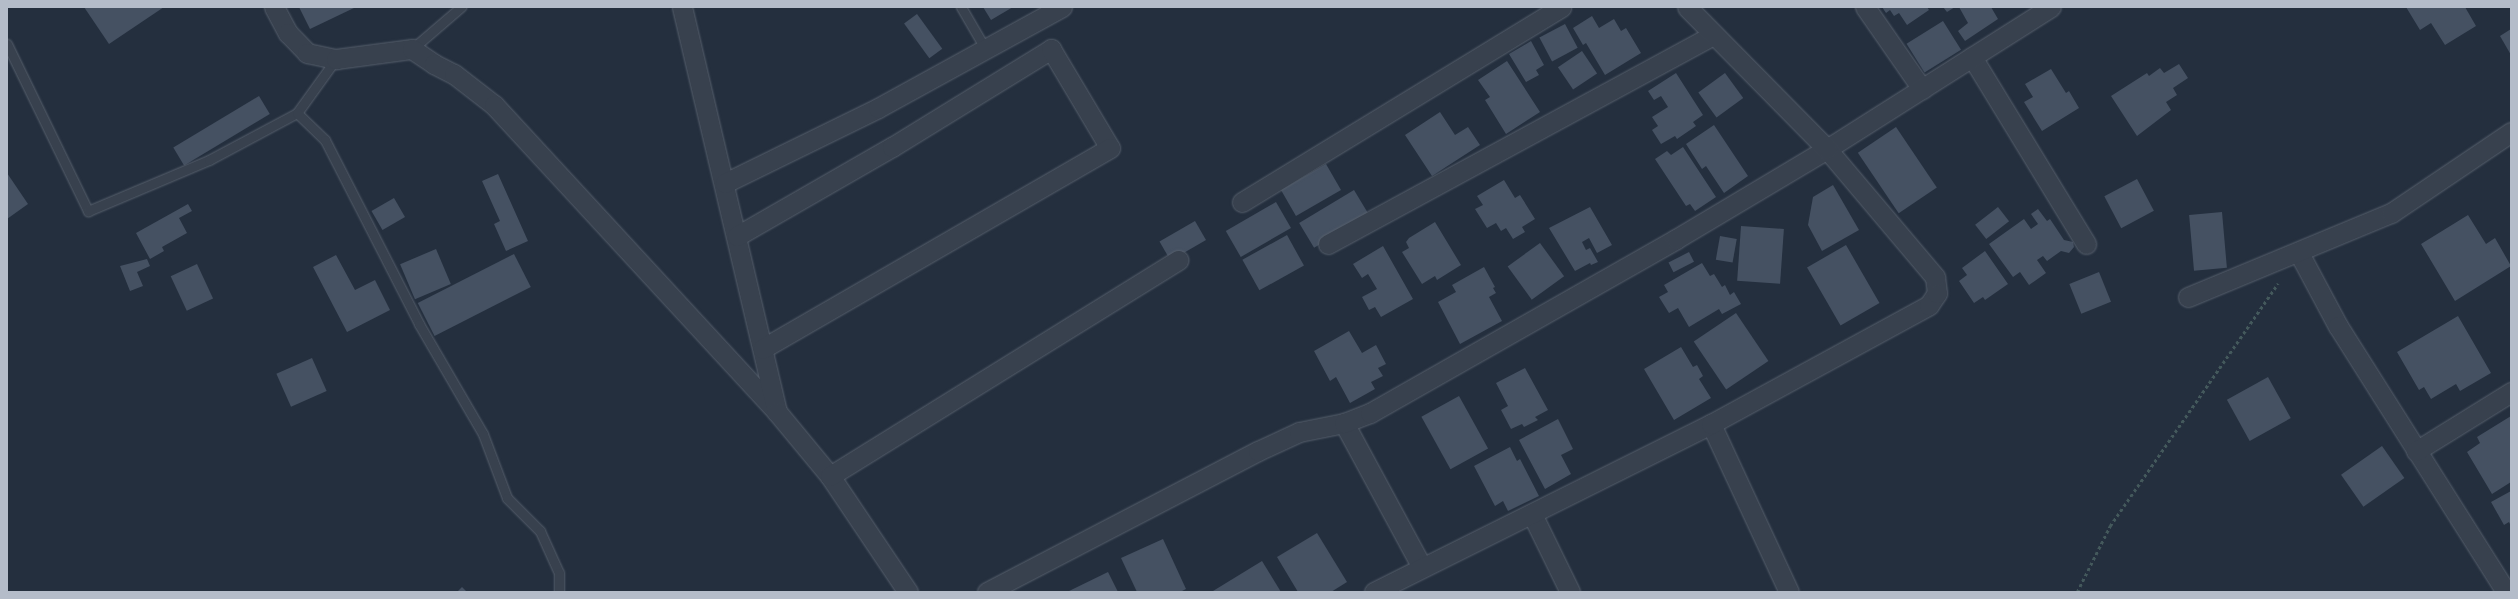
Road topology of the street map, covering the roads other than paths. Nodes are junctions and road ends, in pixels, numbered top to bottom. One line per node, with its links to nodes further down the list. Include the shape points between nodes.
1 (274, 7): 15 (street, via 288,33 307,53)
2 (460, 7): 12 (lane)
3 (682, 7): 20 (street)
4 (961, 7): 13 (lane)
5 (1062, 7): 13 (street)
6 (1561, 7): 21 (street)
7 (1686, 7): 10 (street)
8 (1866, 7): 16 (street)
9 (2051, 7): 14 (street)
10 (1714, 34): 19 (street); 23 (street)
11 (7, 44): 17 (lane, via 88,211 209,160)
12 (412, 49): 15 (street); 30 (street, via 454,74 494,105)
13 (986, 50): 20 (street, via 878,108)
14 (1972, 57): 16 (street); 24 (street)
15 (336, 59): 17 (lane)
16 (1922, 89): 19 (street)
17 (297, 113): 37 (lane, via 325,140 419,324 483,434 507,498 540,531 559,573)
18 (2511, 132): 25 (street, via 2391,213)
19 (1827, 149): 31 (street, via 1669,243 1370,413); 32 (street, via 1935,278 1937,293 1929,305)
20 (726, 183): 22 (street)
21 (1242, 202)
22 (737, 236): 28 (street); 28 (street, via 892,147 1051,49 1110,148)
23 (1328, 244)
24 (2086, 244)
25 (2299, 253): 27 (street); 33 (street, via 2338,326)
26 (1178, 260): 34 (street)
27 (2188, 297)
28 (763, 348): 30 (street)
29 (2511, 392): 33 (street)
30 (778, 412): 34 (street)
31 (1344, 424): 36 (street); 39 (street, via 1299,432 1258,451)
32 (1711, 424): 35 (street); 42 (street)
33 (2416, 450): 43 (street)
34 (830, 476): 38 (street)
35 (1532, 514): 36 (street); 41 (street)
36 (1422, 568): 40 (street)
37 (559, 592)
38 (908, 592)
39 (987, 592)
40 (1376, 592)
41 (1570, 592)
42 (1789, 592)
43 (2506, 592)

